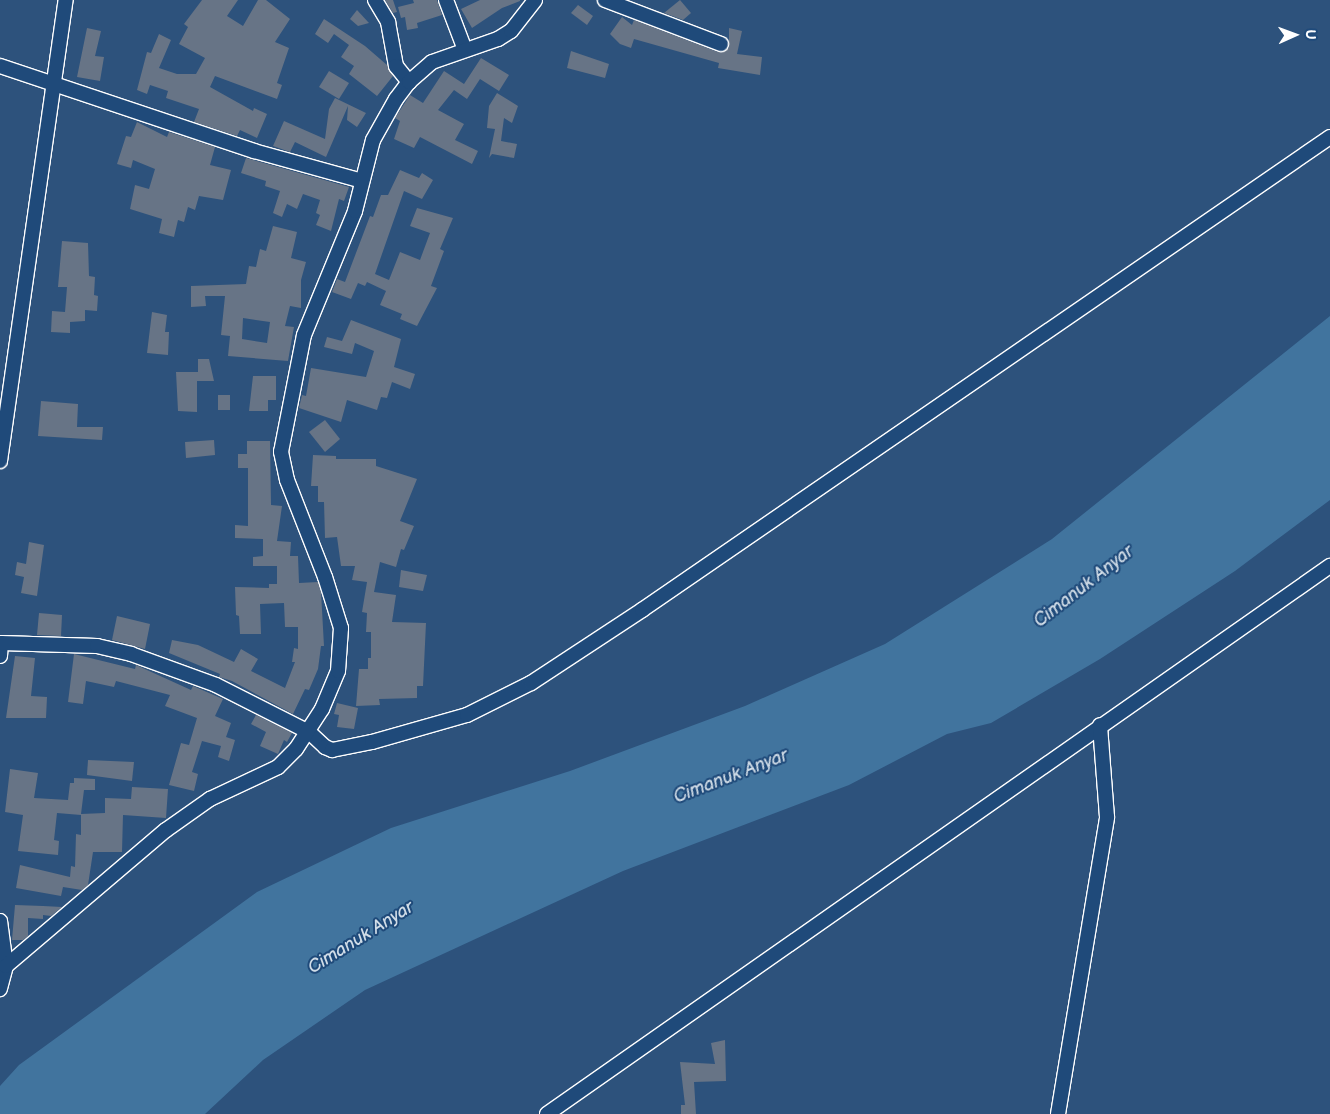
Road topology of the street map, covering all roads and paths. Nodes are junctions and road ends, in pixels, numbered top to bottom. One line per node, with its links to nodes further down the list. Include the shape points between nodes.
1 (66, 0): 10 (street)
2 (375, 0): 9 (street, via 388,22 396,66)
3 (446, 0): 7 (street)
4 (535, 0): 7 (street, via 511,31)
5 (605, 0): 6 (street)
6 (721, 44)
7 (465, 50): 9 (street, via 432,62)
8 (0, 66): 10 (street)
9 (409, 82): 12 (street, via 376,133)
10 (52, 84): 12 (street, via 254,152); 13 (street, via 25,299)
11 (1330, 137): 18 (street, via 1196,232 986,372 803,502 569,659 506,697 467,715 340,750 325,747)
12 (362, 181): 18 (street, via 355,211 304,334 281,438 287,480 341,628 338,671)
13 (0, 461)
14 (1330, 566): 17 (street)
15 (0, 643): 16 (street); 18 (street, via 97,646 121,651 193,675)
16 (0, 656)
17 (1100, 725): 22 (street); 23 (street, via 1108,817)
18 (309, 732): 20 (street, via 278,767 210,799 137,852 63,920)
19 (0, 921): 20 (street)
20 (6, 966): 21 (street)
21 (0, 989)
22 (547, 1114)
23 (1058, 1114)

